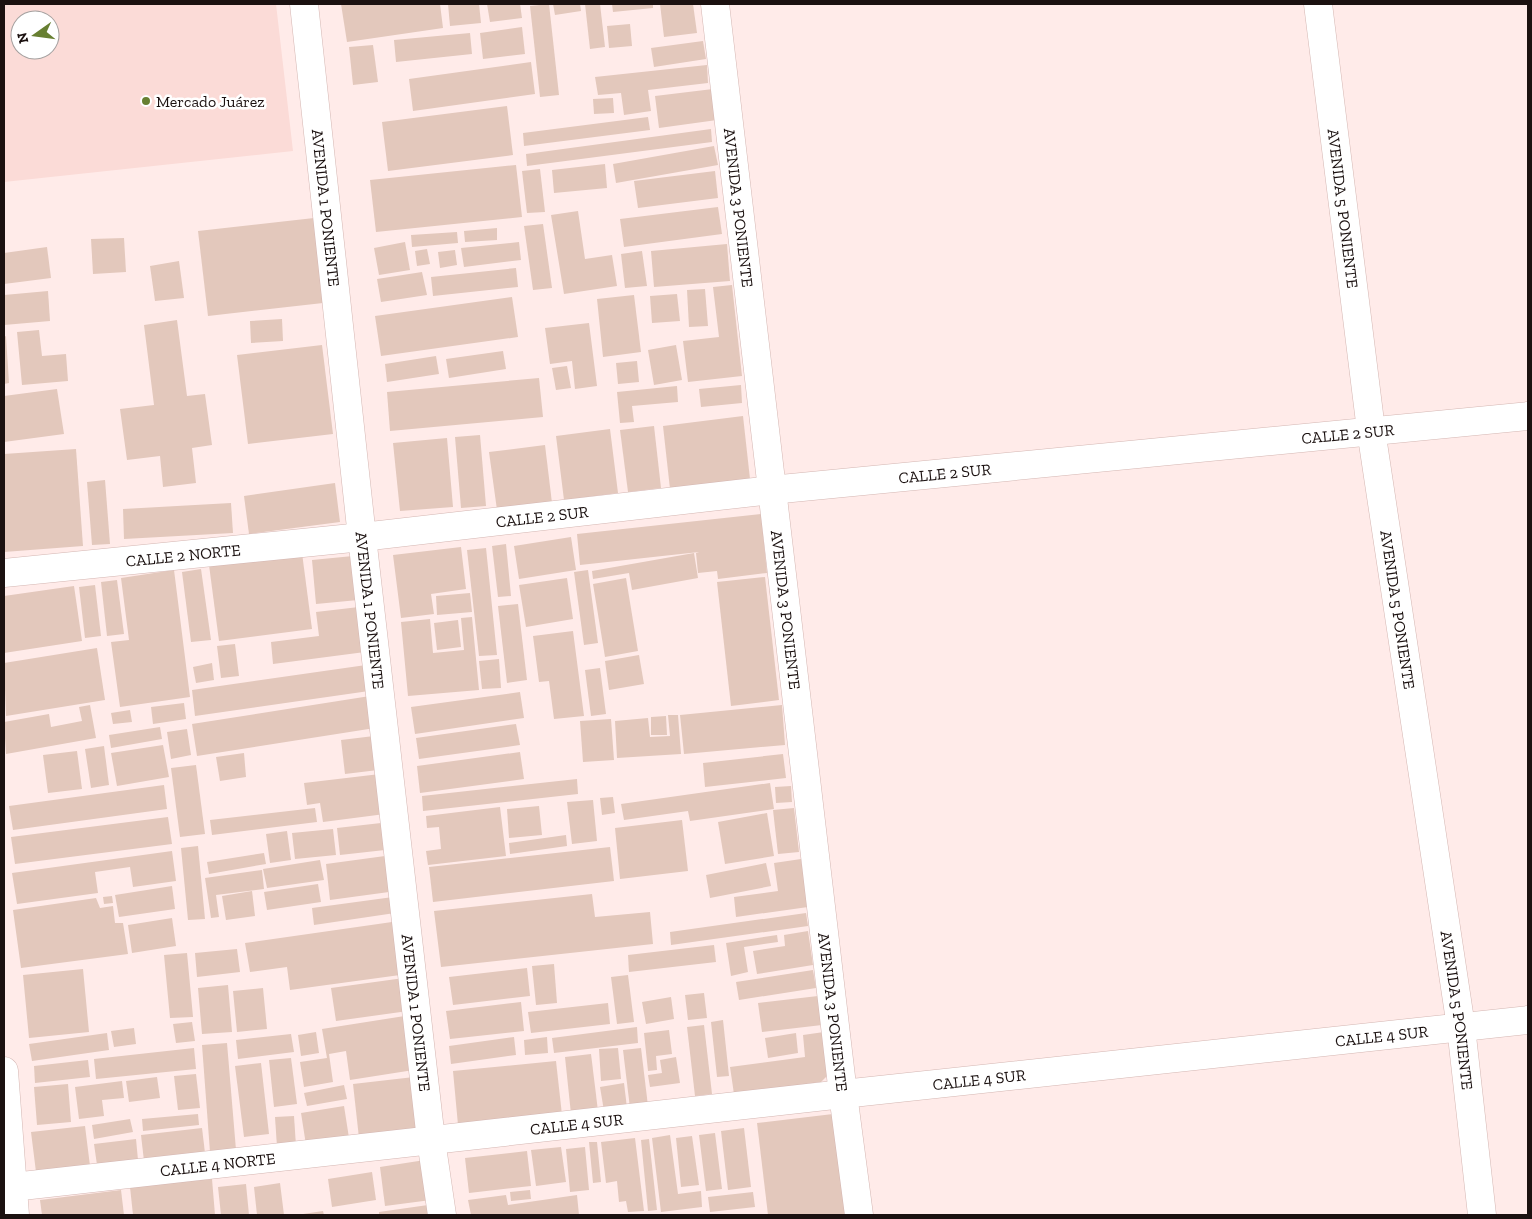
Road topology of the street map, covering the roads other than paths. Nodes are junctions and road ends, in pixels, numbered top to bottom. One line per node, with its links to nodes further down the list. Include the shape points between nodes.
1 (304, 4): 7 (street, AVENIDA 1 PONIENTE)
2 (715, 4): 6 (street, AVENIDA 3 PONIENTE)
3 (1318, 4): 5 (street, AVENIDA 5 PONIENTE)
4 (1528, 416): 5 (street, CALLE 2 SUR)
5 (1371, 430): 6 (street, CALLE 2 SUR); 10 (street, AVENIDA 5 PONIENTE)
6 (771, 490): 7 (street, CALLE 2 SUR); 12 (street, AVENIDA 3 PONIENTE)
7 (362, 537): 8 (street, CALLE 2 NORTE); 13 (street, AVENIDA 1 PONIENTE)
8 (4, 573)
9 (1528, 1020): 10 (street, CALLE 4 SUR)
10 (1461, 1027): 12 (street, CALLE 4 SUR); 18 (street, AVENIDA 5 PONIENTE)
11 (4, 1071): 14 (street)
12 (843, 1094): 13 (street, CALLE 4 SUR); 17 (street, AVENIDA 3 PONIENTE)
13 (431, 1140): 14 (street, CALLE 4 NORTE); 16 (street, AVENIDA 1 PONIENTE)
14 (8, 1188): 15 (street)
15 (15, 1215)
16 (442, 1215)
17 (859, 1215)
18 (1482, 1215)

